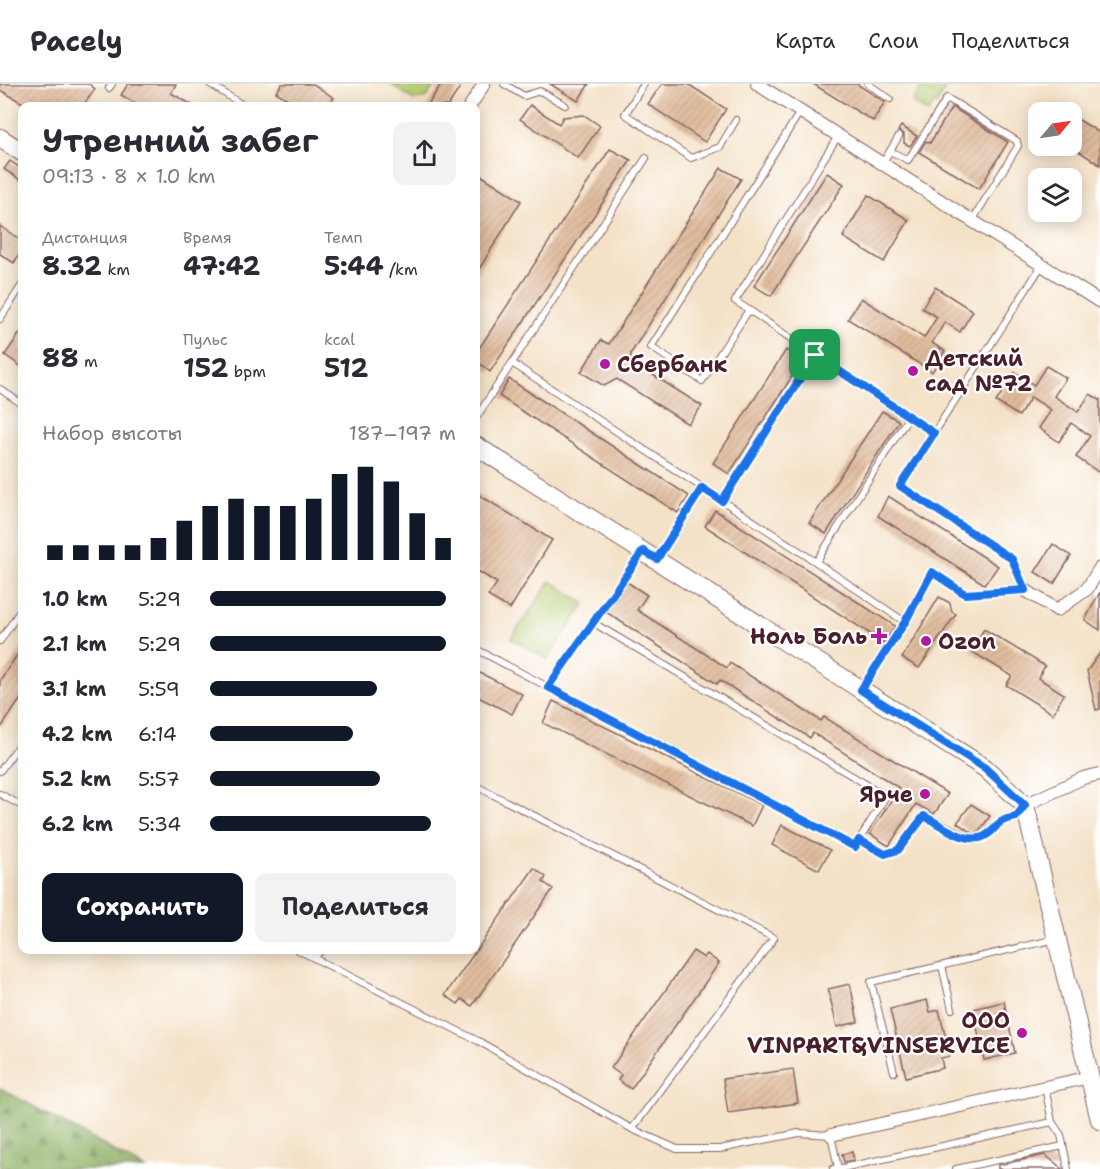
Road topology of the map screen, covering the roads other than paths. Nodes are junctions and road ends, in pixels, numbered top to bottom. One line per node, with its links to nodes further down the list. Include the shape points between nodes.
1 (210, 84): 8 (lane)
2 (484, 84): 9 (street)
3 (504, 84): 10 (lane, via 524,96 540,91)
4 (644, 84): 12 (lane, via 624,114 691,158 720,147)
5 (757, 84): 11 (street)
6 (868, 84): 7 (lane)
7 (890, 99)
8 (238, 102)
9 (473, 102)
10 (565, 105)
11 (801, 112): 13 (street); 24 (lane, via 651,347 702,381)
12 (736, 120)
13 (838, 136): 19 (street); 24 (lane, via 735,301)
14 (899, 136): 17 (lane)
15 (0, 138): 16 (street)
16 (18, 149)
17 (890, 151): 19 (lane); 20 (lane, via 908,160 946,98 1017,141 1018,146)
18 (646, 158): 27 (lane)
19 (882, 164): 20 (street)
20 (972, 221): 21 (street)
21 (1042, 265): 23 (street); 32 (lane)
22 (18, 291): 25 (lane)
23 (1100, 302)
24 (749, 310): 26 (lane)
25 (0, 319)
26 (815, 355): 31 (lane); 35 (lane)
27 (512, 363): 30 (lane); 34 (lane)
28 (0, 389): 29 (lane)
29 (18, 401)
30 (480, 412)
31 (908, 418): 32 (lane); 37 (lane)
32 (934, 433): 39 (lane, via 900,486 1012,559)
33 (480, 449): 36 (street)
34 (702, 488): 35 (lane); 36 (lane)
35 (722, 501): 37 (lane)
36 (650, 555): 41 (lane); 46 (street)
37 (816, 562): 42 (lane)
38 (1099, 574): 39 (street, via 1087,589 1057,610)
39 (1025, 590): 42 (lane, via 965,594 932,572)
40 (18, 614): 43 (lane)
41 (592, 622): 45 (lane); 54 (lane, via 886,796)
42 (905, 622): 46 (lane)
43 (0, 641)
44 (480, 652): 45 (lane)
45 (548, 687): 54 (lane, via 855,847)
46 (861, 690): 53 (street, via 985,768)
47 (18, 746): 48 (lane)
48 (0, 771)
49 (1100, 774): 53 (street)
50 (480, 788): 67 (lane, via 774,938)
51 (0, 794): 52 (lane)
52 (18, 804)
53 (1025, 805): 54 (lane, via 1016,817 999,820 986,836 974,840 924,816 898,850 885,854); 55 (street)
54 (859, 840)
55 (1058, 939): 59 (lane); 62 (street)
56 (306, 954): 58 (lane)
57 (318, 954): 58 (lane)
58 (315, 958): 67 (lane, via 480,1042)
59 (942, 966): 60 (lane); 61 (lane, via 872,982)
60 (952, 1009)
61 (894, 1072)
62 (1090, 1077): 63 (street); 64 (street)
63 (1045, 1087): 66 (lane); 68 (street)
64 (1098, 1100): 65 (street)
65 (1100, 1120)
66 (1052, 1122): 69 (lane); 70 (lane)
67 (632, 1129): 68 (lane, via 677,1149 720,1149 799,1133)
68 (831, 1135): 70 (lane)
69 (1063, 1146): 71 (lane); 72 (lane)
70 (836, 1169)
71 (956, 1169)
72 (1068, 1169)

